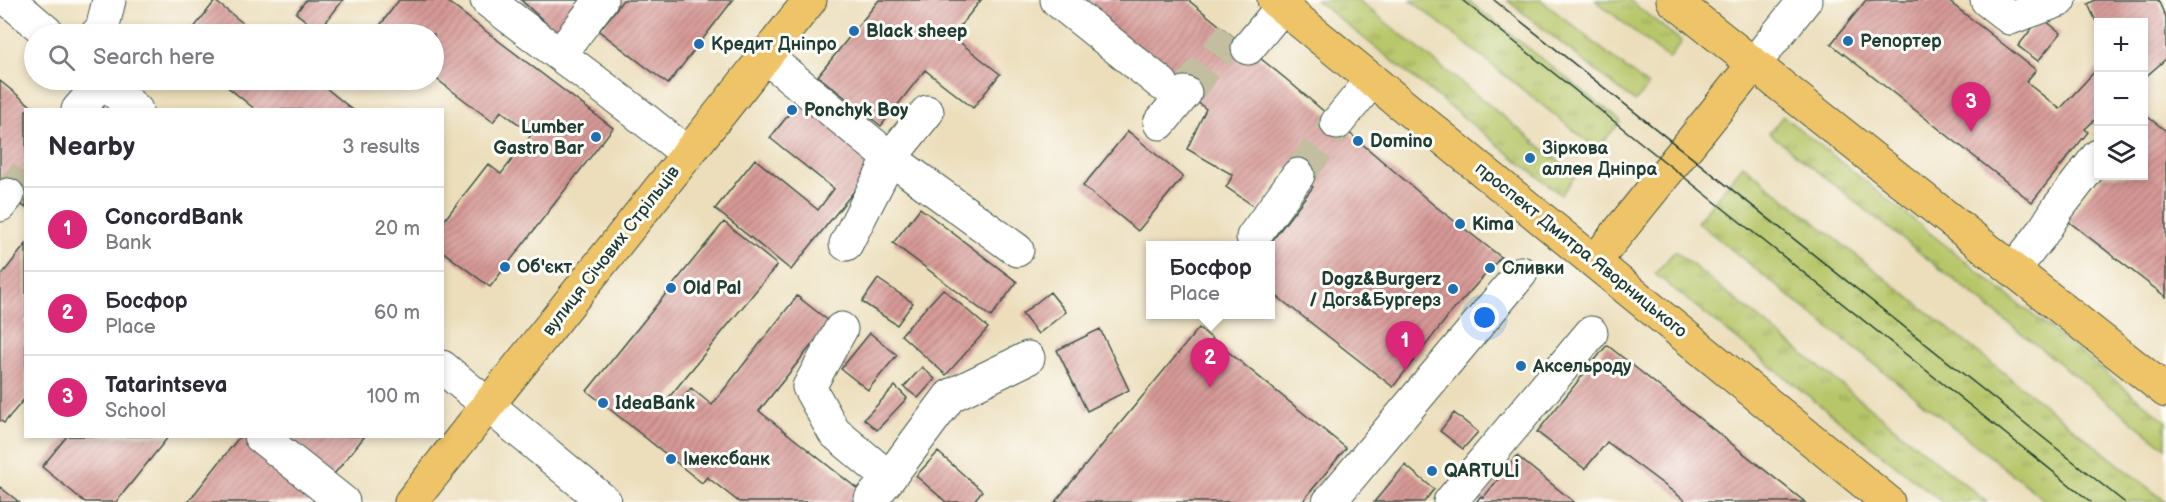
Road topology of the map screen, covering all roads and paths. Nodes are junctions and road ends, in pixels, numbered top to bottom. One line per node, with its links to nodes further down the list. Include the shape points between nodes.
1 (9, 0): 12 (street)
2 (109, 0): 13 (street)
3 (487, 0): 15 (street)
4 (601, 0): 15 (street)
5 (810, 0): 16 (main road, вулиця Січових Стрільців)
6 (1057, 0): 25 (street, via 1183,94)
7 (1673, 0): 17 (main road)
8 (1805, 0): 17 (street)
9 (1987, 0): 10 (street, via 2010,18)
10 (2060, 0)
11 (1272, 2): 14 (street); 18 (main road, проспект Дмитра Яворницького)
12 (37, 24)
13 (103, 24)
14 (1240, 41)
15 (560, 54): 26 (street)
16 (765, 56): 26 (main road, вулиця Січових Стрільців); 27 (street)
17 (1753, 65): 33 (main road); 34 (main road)
18 (1372, 80): 24 (street); 33 (main road, проспект Дмитра Яворницького)
19 (94, 90): 21 (street)
20 (113, 90): 22 (street)
21 (80, 108)
22 (134, 108)
23 (927, 112): 27 (street)
24 (1337, 123)
25 (1169, 129)
26 (688, 154): 41 (main road, вулиця Січових Стрільців)
27 (890, 158): 31 (street); 32 (street)
28 (2094, 161): 34 (street)
29 (1298, 176): 30 (street)
30 (1253, 237)
31 (846, 244)
32 (1017, 250)
33 (1595, 261): 43 (main road, проспект Дмитра Яворницького)
34 (2014, 269): 40 (main road)
35 (1521, 273): 47 (street)
36 (841, 329): 38 (street, via 809,387 834,432 880,488 950,396)
37 (1591, 333): 48 (street)
38 (1029, 358)
39 (444, 369): 41 (street)
40 (2166, 391)
41 (488, 406): 45 (main road, вулиця Січових Стрільців); 46 (street)
42 (263, 438): 44 (street)
43 (1878, 499)
44 (343, 502)
45 (411, 502)
46 (605, 502)
47 (1329, 502)
48 (1450, 502)

